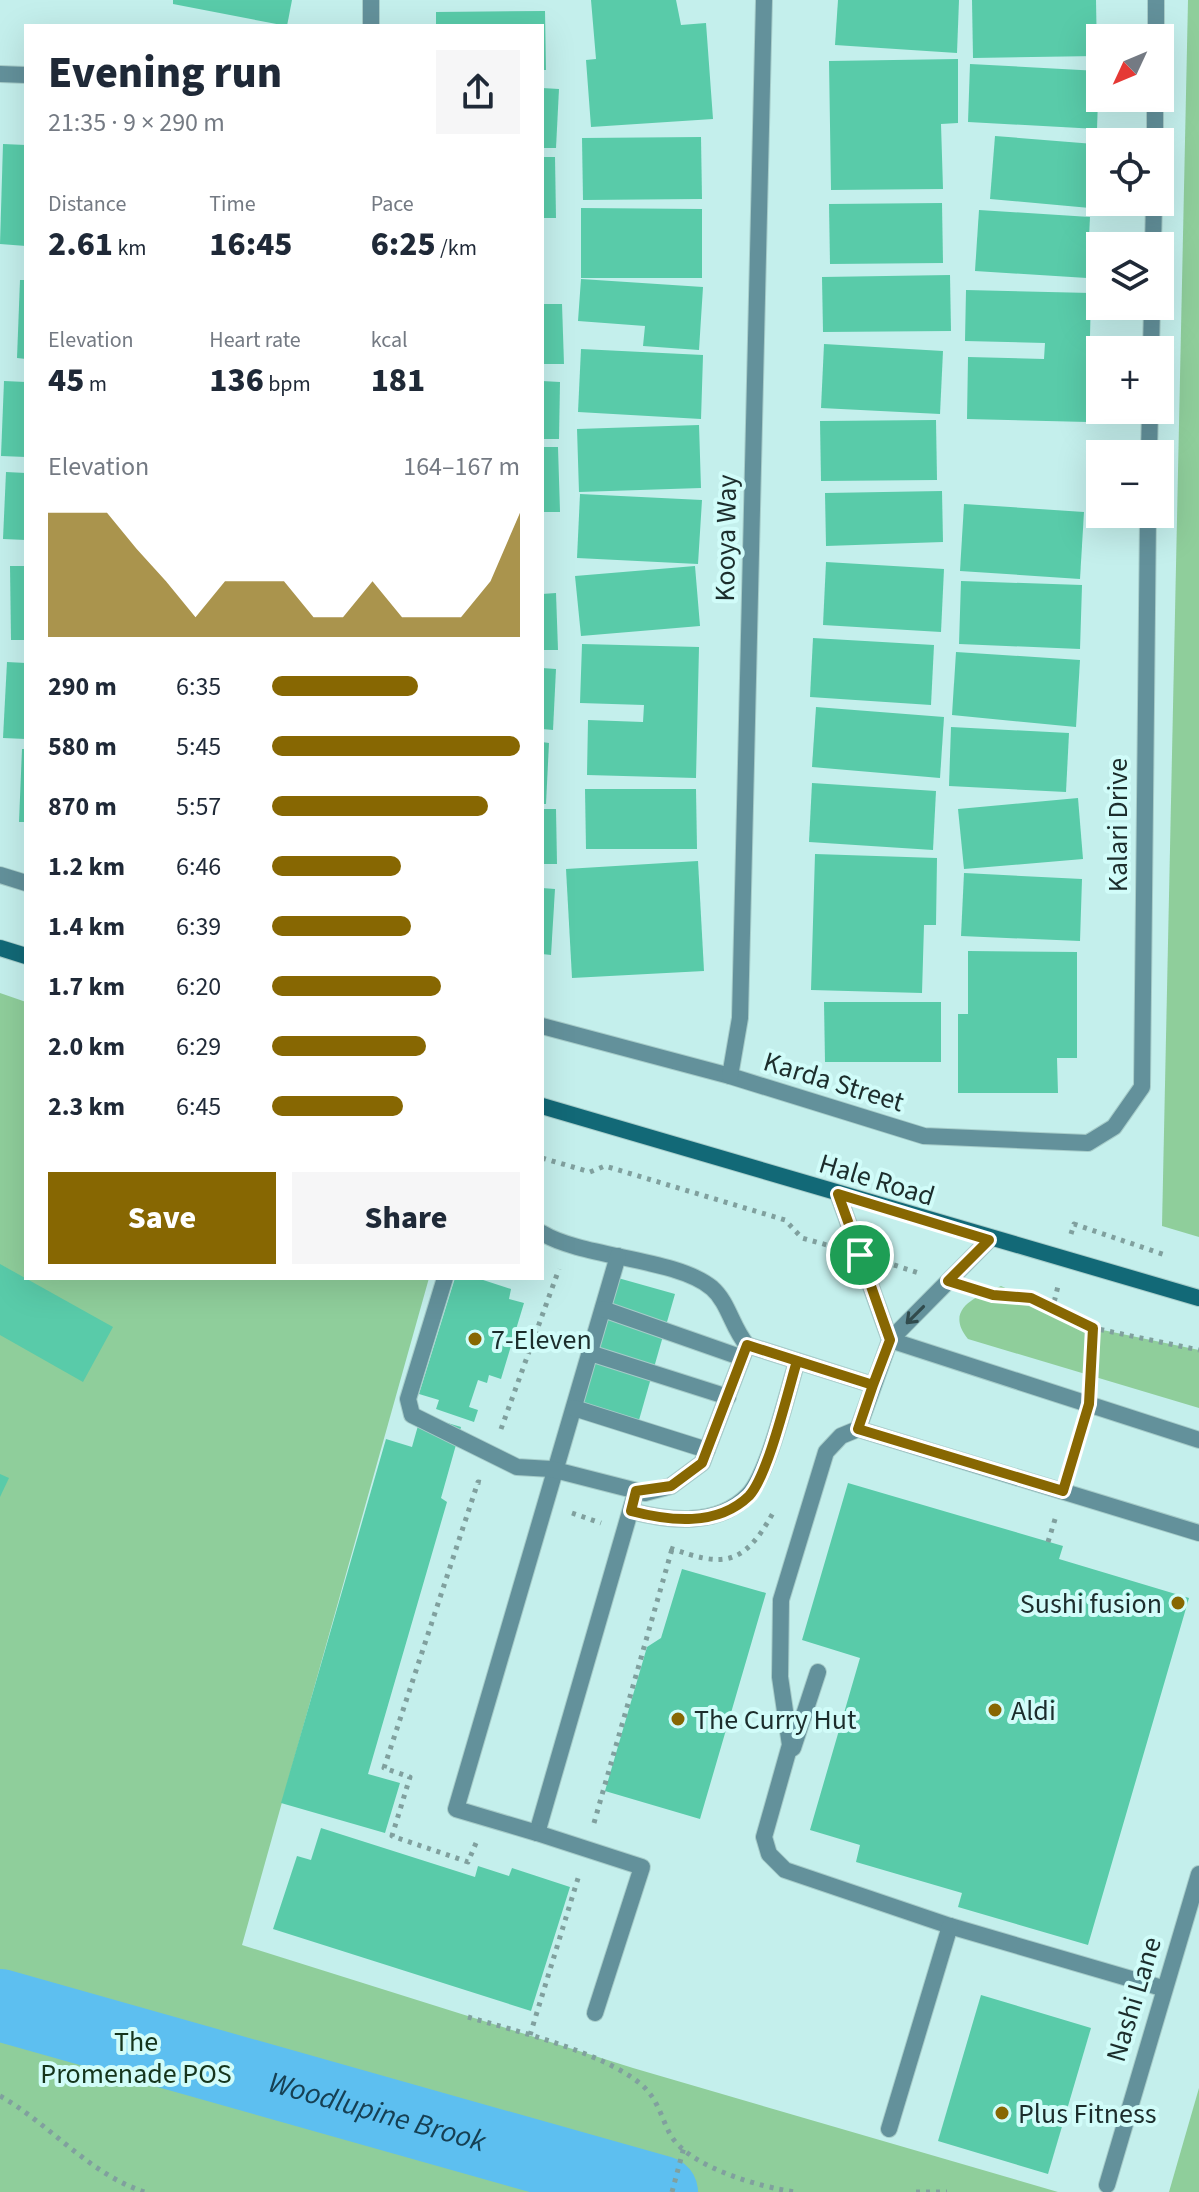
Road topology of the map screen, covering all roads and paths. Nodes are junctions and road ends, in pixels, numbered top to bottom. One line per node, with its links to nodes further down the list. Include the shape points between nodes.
1 (371, 0): 4 (street)
2 (764, 0): 14 (street, Kooya Way, via 740,1006)
3 (1156, 0): 5 (street)
4 (371, 24)
5 (1156, 24)
6 (0, 74): 7 (street)
7 (24, 75)
8 (1148, 528): 16 (street, Kalari Drive, via 1142,1087)
9 (0, 875): 10 (street)
10 (24, 882)
11 (0, 948): 12 (main road)
12 (24, 955)
13 (544, 1027): 14 (street, Karda Street)
14 (730, 1076): 16 (street, Karda Street, via 924,1136 1088,1143)
15 (544, 1107): 18 (main road, Hale Road)
16 (1114, 1127)
17 (544, 1159): 23 (path, via 590,1172 605,1166 785,1220 802,1238)
18 (838, 1194): 21 (main road, Hale Road); 23 (street)
19 (1074, 1224): 25 (path)
20 (544, 1234): 22 (street)
21 (989, 1240): 27 (street); 28 (main road, Hale Road)
22 (568, 1242): 24 (street); 43 (path)
23 (860, 1255): 27 (path); 31 (street)
24 (618, 1256): 29 (street); 33 (street, via 711,1287 723,1299)
25 (1172, 1257)
26 (444, 1280): 43 (street, via 408,1399 412,1415)
27 (948, 1281): 30 (path, via 993,1295 1031,1298); 31 (street, one-way to 31)
28 (1199, 1298)
29 (603, 1309): 33 (street); 34 (street)
30 (1093, 1328): 32 (path); 38 (path)
31 (890, 1340): 36 (street); 38 (street)
32 (1199, 1350)
33 (744, 1351): 35 (street); 37 (street)
34 (590, 1353): 37 (street); 39 (street)
35 (797, 1361): 36 (street); 47 (street, via 749,1495 723,1512 692,1520)
36 (873, 1385): 40 (street)
37 (728, 1397): 42 (street)
38 (1089, 1404): 41 (street); 46 (path)
39 (574, 1408): 42 (street); 44 (street)
40 (858, 1429): 46 (street); 52 (street, via 841,1436 826,1452 781,1600 780,1677)
41 (1199, 1440)
42 (707, 1450): 45 (street, via 702,1463 671,1486)
43 (492, 1454): 44 (street, via 517,1467)
44 (556, 1470): 45 (street); 53 (street, via 456,1809)
45 (636, 1491): 47 (street)
46 (1063, 1491): 48 (street); 49 (path)
47 (631, 1511): 53 (street)
48 (1199, 1533)
49 (1048, 1542)
50 (672, 1549): 54 (path)
51 (818, 1672): 52 (street)
52 (788, 1761): 56 (street, via 764,1837 769,1854 785,1870)
53 (537, 1833): 54 (street)
54 (587, 1849): 58 (street, via 642,1867); 60 (path)
55 (1199, 1874): 57 (street, Nashi Lane)
56 (950, 1926): 57 (street); 62 (street)
57 (1162, 1988): 64 (street, Nashi Lane)
58 (595, 2013)
59 (468, 2017): 60 (path)
60 (530, 2035): 63 (path, via 619,2070 643,2087 671,2137)
61 (0, 2096): 66 (path, via 120,2184)
62 (889, 2129)
63 (684, 2147): 65 (path); 67 (path, via 702,2162 743,2179)
64 (1107, 2185)
65 (673, 2189)
66 (145, 2192)
67 (795, 2192)
68 (916, 2192): 69 (path)
69 (947, 2192)

